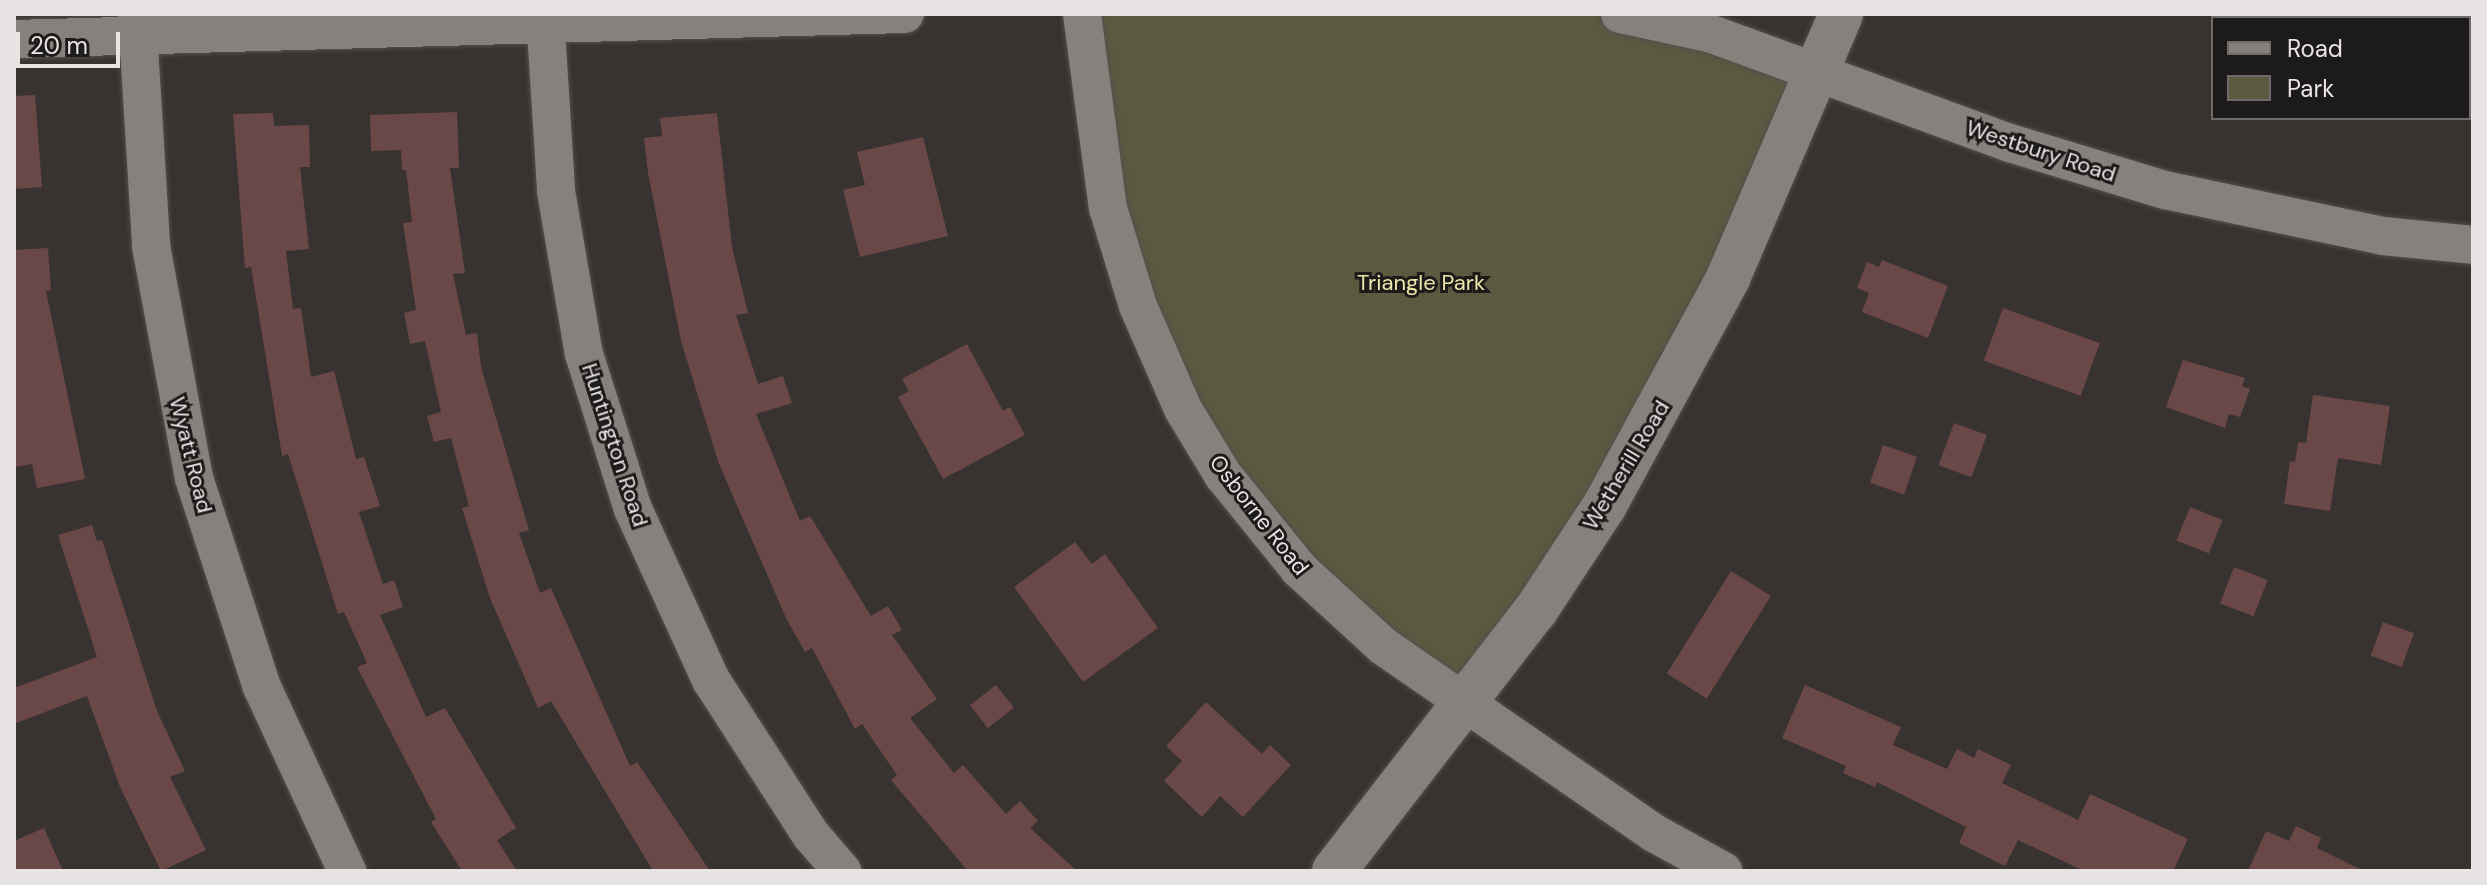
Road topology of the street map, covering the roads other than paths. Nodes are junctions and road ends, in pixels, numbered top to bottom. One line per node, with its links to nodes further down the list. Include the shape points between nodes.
1 (905, 14): 5 (street)
2 (1082, 14): 10 (street, Osborne Road, via 1108,208 1138,306 1183,409 1223,475 1299,569 1383,646)
3 (1620, 14): 8 (street, Westbury Road, via 1709,33)
4 (1841, 14): 8 (street, Wetherill Road)
5 (546, 19): 6 (street); 12 (street, Huntington Road, via 556,191 584,354 633,509 711,680 811,835)
6 (137, 25): 7 (street); 11 (street, Wyatt Road, via 151,246 194,478 262,687)
7 (14, 39)
8 (1817, 71): 9 (street, Westbury Road, via 2010,143 2165,190 2383,236); 10 (street, Wetherill Road, via 1728,278 1669,393 1536,610)
9 (2473, 245)
10 (1465, 703): 13 (street, Wetherill Road); 14 (street, Osborne Road, via 1654,833)
11 (341, 869)
12 (842, 871)
13 (1334, 871)
14 (1723, 871)

